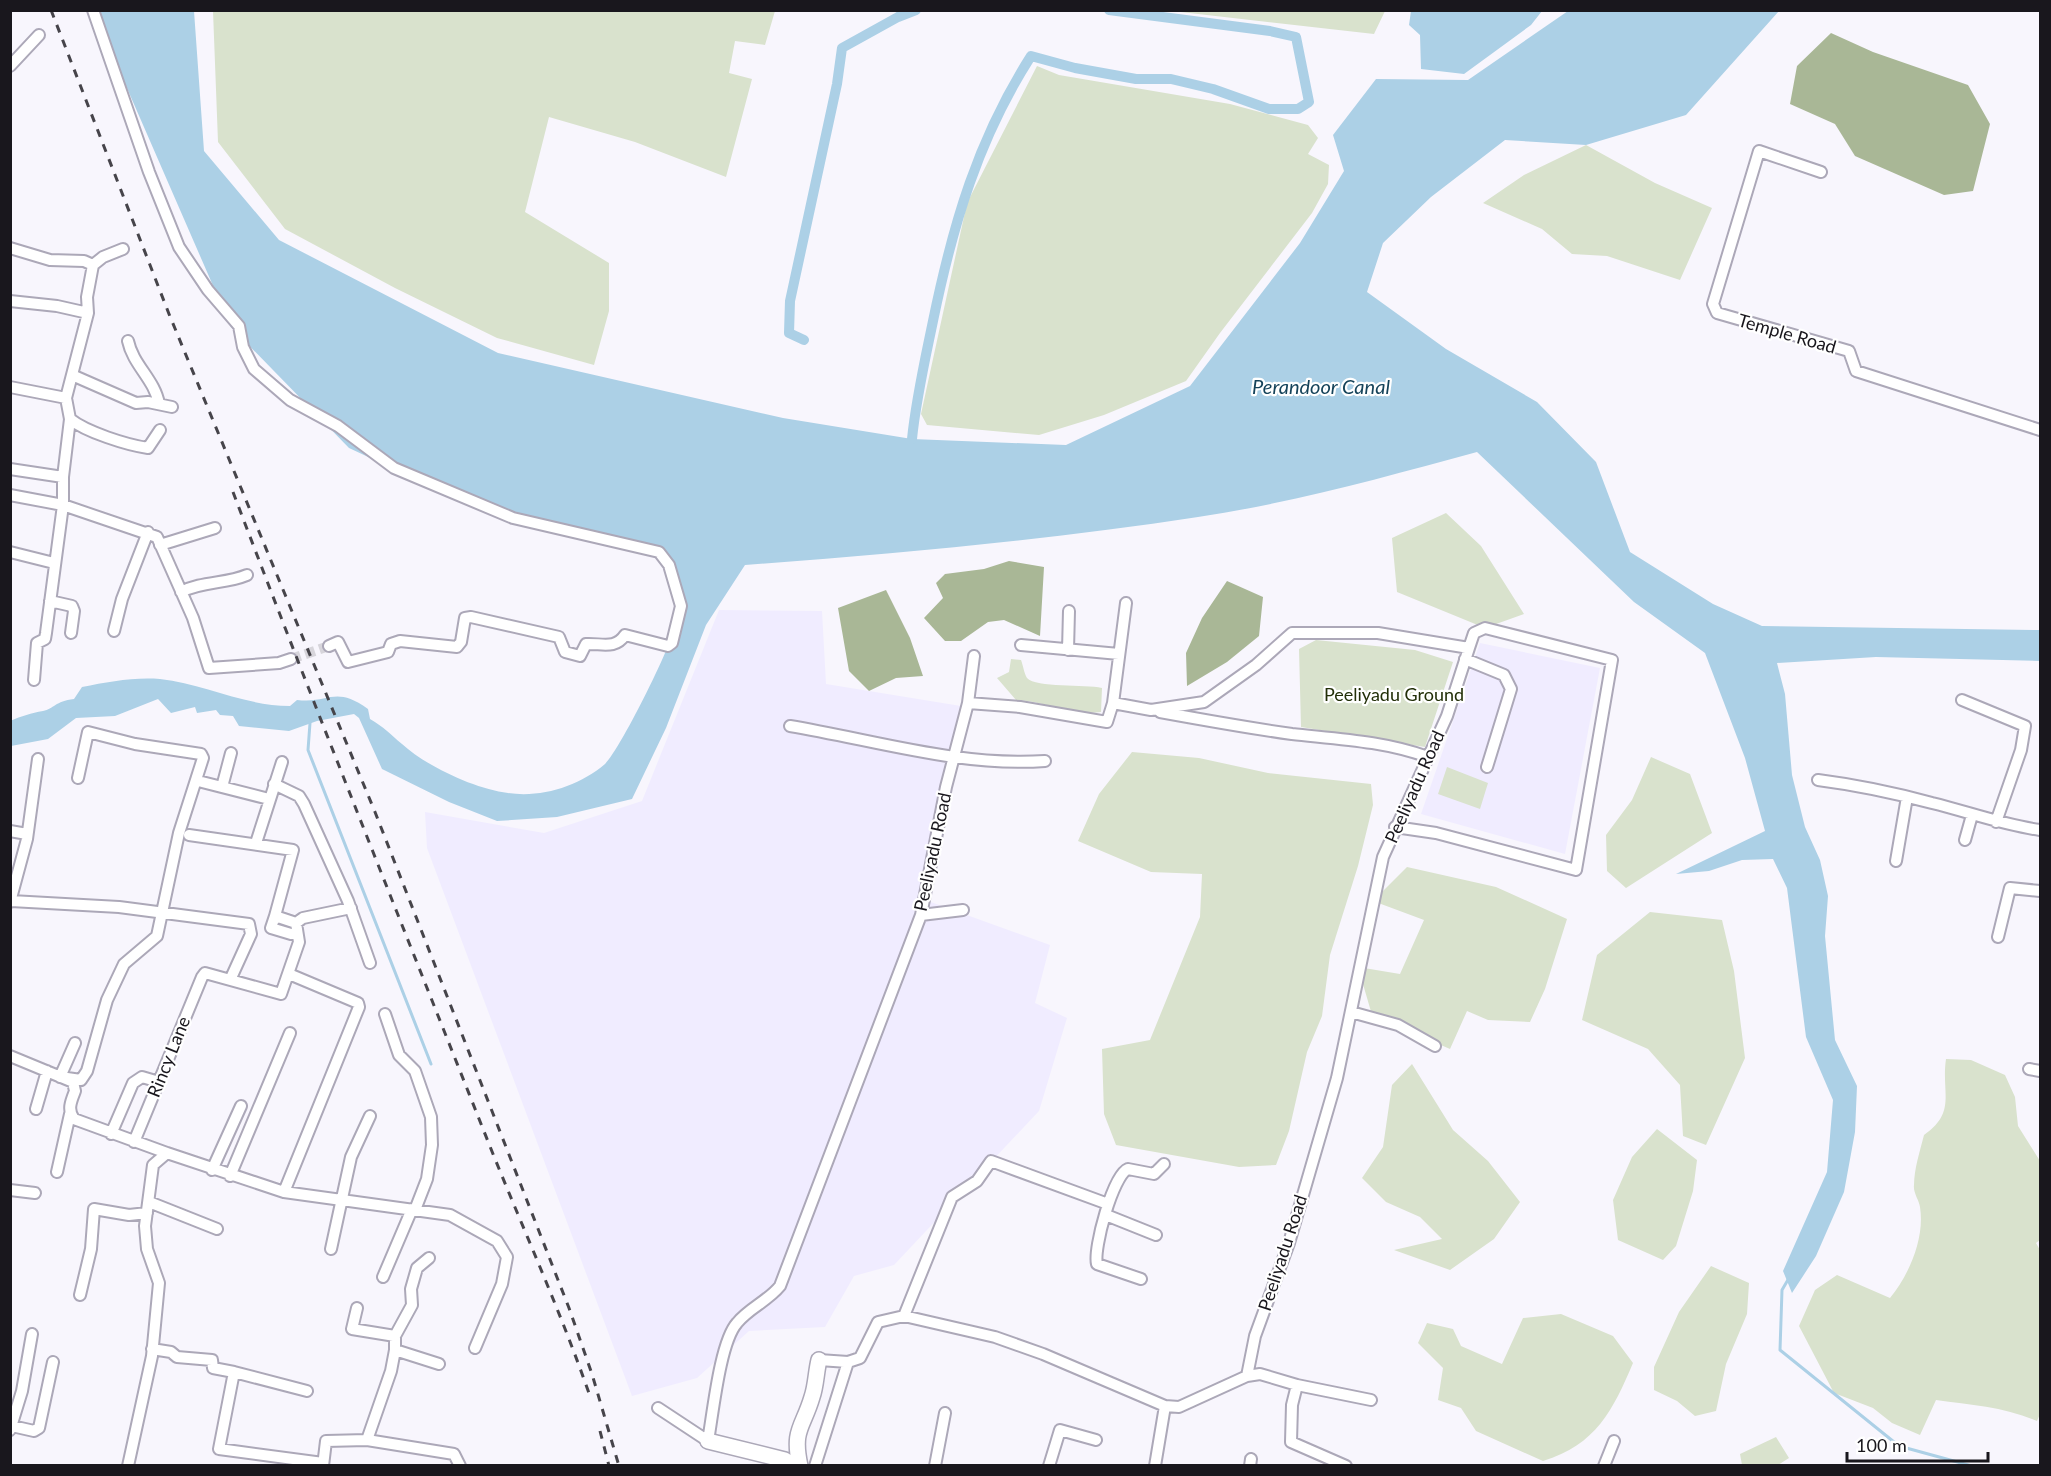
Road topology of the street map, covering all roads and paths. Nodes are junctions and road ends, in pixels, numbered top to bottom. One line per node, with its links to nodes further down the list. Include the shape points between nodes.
1 (93, 10): 36 (street, via 179,247 208,290 240,326 243,347 254,369 290,400 338,426 394,468 513,518 659,552 669,566 681,606 668,646 625,635 609,646 586,644 579,656 565,652 559,637 471,617 465,618 457,647 400,641 391,644 388,652 348,662 338,642)
2 (39, 35): 3 (street)
3 (10, 66)
4 (1821, 172): 18 (street, Temple Road, via 1759,151 1713,304 1717,314 1849,351 1856,371)
5 (10, 248): 7 (street, via 50,260)
6 (123, 249): 7 (street)
7 (93, 265): 9 (street)
8 (10, 301): 9 (street)
9 (88, 313): 11 (street)
10 (128, 341): 14 (street, via 130,354 147,376)
11 (72, 375): 13 (street); 14 (street, via 136,403)
12 (10, 387): 13 (street)
13 (66, 398): 16 (street)
14 (159, 404): 15 (street)
15 (172, 407)
16 (70, 419): 17 (street, via 140,447 148,447); 20 (street)
17 (160, 430)
18 (2040, 430)
19 (10, 470): 20 (street)
20 (63, 477): 22 (street)
21 (10, 495): 22 (street)
22 (63, 505): 24 (street); 27 (street)
23 (215, 528): 25 (street)
24 (148, 532): 25 (street, via 157,537); 33 (street)
25 (160, 545): 29 (street)
26 (10, 552): 27 (street)
27 (54, 563): 30 (street)
28 (247, 575): 29 (street, via 198,584)
29 (181, 592): 41 (street, via 194,618 209,668)
30 (50, 601): 34 (street, via 72,606); 43 (street, via 45,639 38,644)
31 (1126, 603): 39 (street)
32 (1069, 611): 38 (street)
33 (114, 631)
34 (71, 633)
35 (1021, 645): 38 (street)
36 (329, 646)
37 (1469, 648): 42 (street, Peeliyadu Road); 47 (street, via 1378,633 1292,633 1204,702); 65 (street, via 1474,633 1485,628 1612,660 1576,870 1436,832)
38 (1068, 650): 39 (street)
39 (1119, 654): 46 (street)
40 (974, 656): 45 (street, Peeliyadu Road)
41 (291, 659)
42 (1465, 659): 51 (street, Peeliyadu Road, via 1447,716); 55 (street, via 1503,675 1511,689)
43 (34, 680)
44 (1962, 700): 64 (street, via 2025,726 2021,750)
45 (968, 703): 46 (street, via 1020,707 1107,722); 50 (street, Peeliyadu Road)
46 (1113, 703): 47 (street)
47 (1150, 710): 51 (street, via 1291,734 1358,740)
48 (790, 726): 50 (street)
49 (231, 753): 60 (street)
50 (955, 757): 53 (street); 78 (street, Peeliyadu Road)
51 (1428, 757): 65 (street, Peeliyadu Road)
52 (38, 759): 68 (street)
53 (1045, 761)
54 (282, 762): 59 (street)
55 (1487, 767)
56 (78, 778): 77 (street, via 88,732 201,754)
57 (1818, 780): 61 (street)
58 (202, 782): 60 (street)
59 (274, 784): 62 (street); 75 (street, via 299,796 304,804)
60 (222, 787): 62 (street)
61 (1907, 797): 63 (street); 72 (street)
62 (269, 798): 71 (street)
63 (1972, 815): 64 (street); 70 (street)
64 (1996, 822): 66 (street)
65 (1395, 827): 84 (street, Peeliyadu Road, via 1383,857)
66 (2040, 830)
67 (10, 831): 68 (street)
68 (27, 834): 74 (street)
69 (189, 835): 71 (street)
70 (1965, 840)
71 (256, 843): 79 (street, via 293,850 275,916)
72 (1896, 861)
73 (2040, 891): 80 (street, via 2010,888)
74 (11, 896): 77 (street)
75 (351, 908): 79 (street, via 303,918); 81 (street)
76 (963, 910): 78 (street)
77 (161, 914): 83 (street, via 249,924 250,934); 93 (street, via 157,936 124,964 107,1000 87,1071 81,1080)
78 (921, 915): 143 (street, Peeliyadu Road, via 780,1286 730,1331)
79 (297, 928): 82 (street, via 298,942)
80 (1998, 937)
81 (370, 963)
82 (289, 974): 83 (street, via 281,994); 108 (street, via 358,1003 359,1007)
83 (231, 978): 94 (street, Rincy Lane, via 206,973)
84 (1351, 1012): 88 (street, via 1398,1025); 133 (street, Peeliyadu Road, via 1337,1078 1288,1243 1255,1336)
85 (386, 1014): 112 (street, via 399,1055 415,1071 431,1117 427,1179)
86 (290, 1032): 105 (street)
87 (75, 1043): 93 (street)
88 (1436, 1046)
89 (10, 1056): 91 (street)
90 (2029, 1068): 92 (street)
91 (47, 1071): 93 (street); 96 (street)
92 (2040, 1071)
93 (60, 1077): 97 (street, via 76,1085)
94 (159, 1082): 99 (street, via 142,1077 133,1083); 100 (street, Rincy Lane)
95 (241, 1106): 103 (street)
96 (36, 1108)
97 (70, 1114): 99 (street); 104 (street)
98 (370, 1116): 109 (street, via 351,1157)
99 (111, 1134): 100 (street)
100 (134, 1142): 101 (street)
101 (167, 1153): 103 (street); 111 (street, via 153,1165)
102 (1164, 1164): 110 (street, via 1154,1174 1124,1170)
103 (212, 1170): 105 (street)
104 (57, 1172)
105 (230, 1176): 108 (street)
106 (10, 1190): 107 (street)
107 (35, 1192)
108 (284, 1192): 109 (street)
109 (340, 1199): 112 (street); 116 (street)
110 (1108, 1204): 113 (street); 122 (street, via 991,1161 977,1181 952,1197)
111 (148, 1207): 114 (street); 120 (street, via 129,1215 94,1209 91,1249); 126 (street, via 147,1249 159,1283)
112 (413, 1210): 118 (street); 125 (street, via 450,1215 497,1241 507,1257 502,1284)
113 (1106, 1215): 115 (street); 119 (street, via 1095,1254 1097,1264)
114 (217, 1229)
115 (1156, 1235)
116 (331, 1249)
117 (429, 1258): 124 (street, via 417,1268 411,1305)
118 (383, 1277)
119 (1141, 1279)
120 (80, 1295)
121 (357, 1308): 124 (street, via 352,1329)
122 (904, 1316): 130 (street, via 878,1322 860,1358); 137 (street, via 994,1337 1042,1353)
123 (32, 1334): 140 (street)
124 (395, 1336): 127 (street)
125 (475, 1348)
126 (152, 1349): 132 (street, via 177,1357 212,1360 213,1368); 146 (street)
127 (395, 1350): 131 (street); 141 (street)
128 (819, 1360): 130 (street); 149 (street, via 812,1398 798,1427)
129 (53, 1362): 140 (street, via 39,1428)
130 (848, 1362): 150 (street)
131 (439, 1364)
132 (234, 1372): 135 (street); 145 (street, via 219,1449)
133 (1247, 1376): 134 (street, via 1260,1374); 137 (street, via 1179,1407)
134 (1297, 1385): 136 (street); 154 (street, via 1291,1442)
135 (307, 1391)
136 (1371, 1400)
137 (1165, 1406): 153 (street)
138 (658, 1408): 143 (street)
139 (945, 1413): 151 (street)
140 (11, 1428)
141 (367, 1440): 145 (street, via 326,1441); 147 (street, via 454,1454)
142 (1096, 1440): 152 (street, via 1060,1430)
143 (708, 1441): 148 (street, via 786,1460)
144 (1614, 1441): 155 (street)
145 (323, 1464)
146 (128, 1466)
147 (460, 1466)
148 (790, 1466)
149 (800, 1466)
150 (815, 1466)
151 (935, 1466)
152 (1049, 1466)
153 (1155, 1466)
154 (1346, 1466)
155 (1604, 1466)

